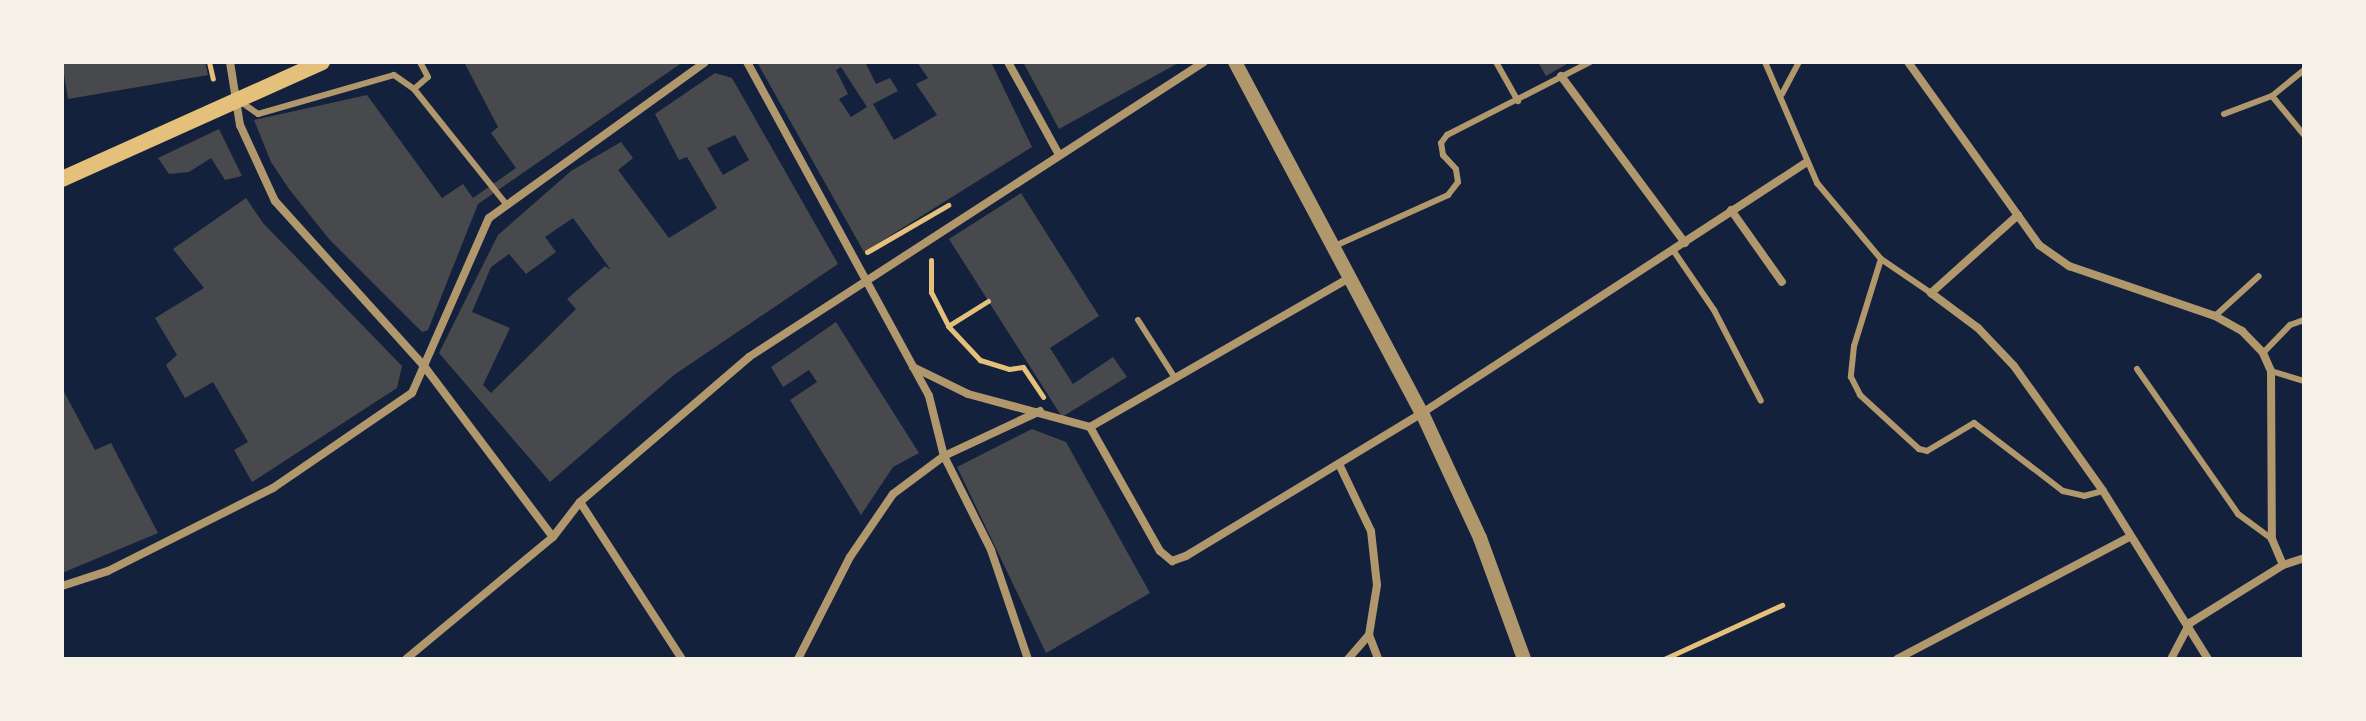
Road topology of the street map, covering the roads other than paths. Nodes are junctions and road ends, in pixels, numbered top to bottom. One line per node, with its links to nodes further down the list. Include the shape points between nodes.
1 (230, 62): 19 (street)
2 (322, 62): 19 (main road)
3 (420, 62): 16 (lane, via 428,77)
4 (705, 62): 26 (street)
5 (747, 62): 35 (street)
6 (1008, 62): 23 (street)
7 (1204, 62): 23 (street)
8 (1235, 62): 30 (street)
9 (1496, 62): 20 (lane)
10 (1590, 62): 15 (lane)
11 (1765, 62): 17 (lane)
12 (1799, 62): 17 (lane)
13 (1908, 62): 28 (street)
14 (2304, 70): 18 (lane)
15 (1561, 76): 20 (lane); 29 (street)
16 (414, 89): 19 (lane, via 394,75 258,114); 26 (lane)
17 (1782, 94): 24 (lane)
18 (2272, 96): 21 (lane); 22 (lane)
19 (238, 100): 25 (main road); 42 (street, via 240,125 275,201)
20 (1518, 101): 30 (lane, via 1441,143 1458,182 1448,195)
21 (2224, 114)
22 (2304, 135)
23 (1058, 153): 35 (street)
24 (1805, 163): 27 (street); 32 (lane)
25 (62, 179)
26 (507, 205): 42 (street, via 489,218)
27 (1731, 210): 29 (street); 36 (street)
28 (2018, 215): 37 (street); 38 (street, via 2039,245 2069,266)
29 (1685, 243): 31 (street)
30 (1337, 245): 33 (street)
31 (1673, 250): 48 (lane, via 1714,310); 50 (street)
32 (1881, 259): 37 (lane); 54 (lane, via 1854,346 1851,377 1860,395 1919,449 1927,451 1974,423 2063,491 2084,496)
33 (1352, 276): 46 (street); 50 (street)
34 (2259, 276): 38 (lane)
35 (866, 277): 43 (street); 55 (street, via 749,357)
36 (1782, 282)
37 (1931, 293): 54 (street, via 1978,328 2014,366)
38 (2215, 316): 41 (street, via 2242,331)
39 (1138, 320): 46 (lane)
40 (2304, 320): 41 (lane, via 2290,325)
41 (2263, 353): 45 (street)
42 (424, 366): 56 (street); 61 (street, via 412,393 273,488 108,571)
43 (913, 367): 49 (street, via 968,394); 52 (street, via 929,396)
44 (2137, 369): 58 (lane, via 2238,514)
45 (2271, 371): 47 (lane); 58 (street)
46 (1175, 378): 51 (street)
47 (2304, 381)
48 (1761, 401)
49 (1040, 411): 51 (street); 52 (street)
50 (1422, 413): 53 (street); 71 (street, via 1480,538)
51 (1090, 427): 53 (street, via 1160,551 1172,561)
52 (944, 456): 67 (street, via 893,494 850,557); 68 (street, via 991,550)
53 (1339, 464): 63 (street, via 1371,531 1377,585)
54 (2103, 491): 57 (street)
55 (580, 502): 56 (street); 66 (street)
56 (553, 537): 65 (street)
57 (2129, 537): 62 (street); 64 (street)
58 (2272, 539): 60 (street)
59 (2304, 558): 60 (street)
60 (2283, 565): 62 (street)
61 (62, 586)
62 (2190, 623): 72 (street); 73 (street)
63 (1369, 635): 69 (street); 70 (street)
64 (1899, 658)
65 (406, 659)
66 (682, 659)
67 (798, 659)
68 (1028, 659)
69 (1348, 659)
70 (1378, 659)
71 (1524, 659)
72 (2171, 659)
73 (2208, 659)

